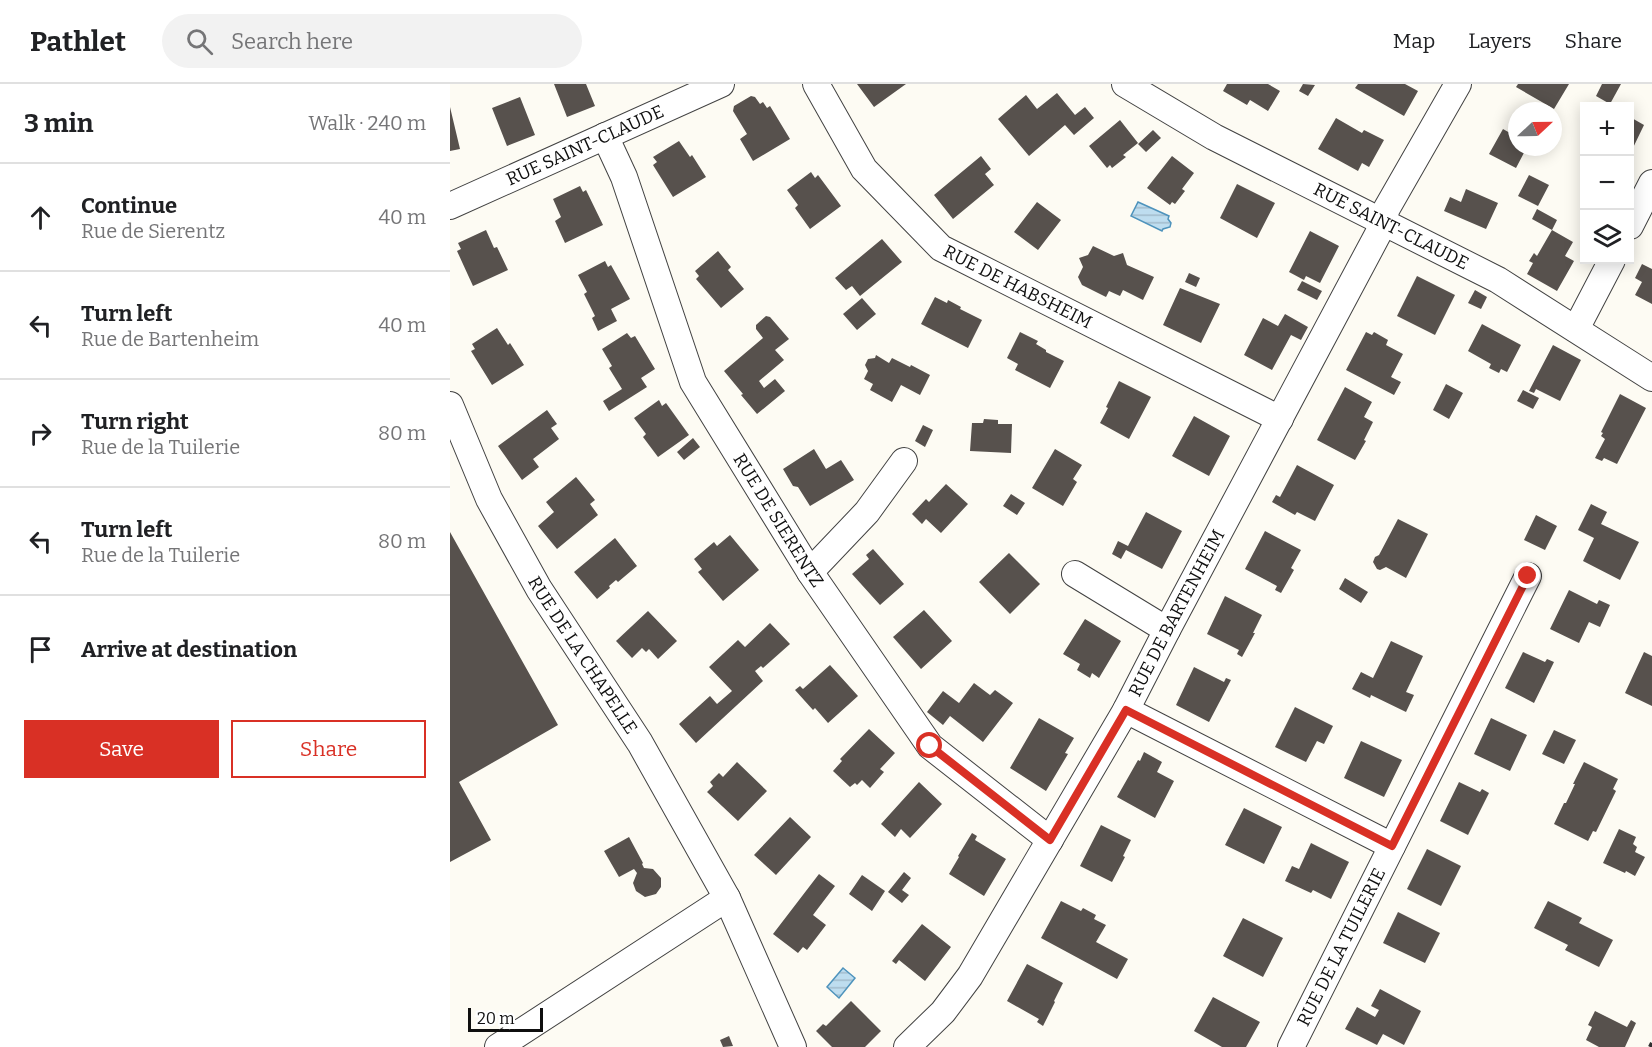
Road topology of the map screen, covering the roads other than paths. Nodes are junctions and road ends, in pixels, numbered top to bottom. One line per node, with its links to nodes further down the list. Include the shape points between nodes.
1 (721, 84): 5 (street, RUE SAINT-CLAUDE)
2 (816, 84): 14 (street, RUE DE HABSHEIM, via 864,169 940,248)
3 (1125, 84): 9 (street, RUE SAINT-CLAUDE, via 1214,137)
4 (1458, 84): 9 (street, RUE DE BARTENHEIM)
5 (605, 136): 7 (street, RUE SAINT-CLAUDE); 16 (street, RUE DE SIERENTZ, via 624,177 693,382)
6 (1652, 183): 8 (street)
7 (450, 206)
8 (1634, 217)
9 (1382, 223): 11 (street, RUE SAINT-CLAUDE, via 1498,280); 14 (street, RUE DE BARTENHEIM)
10 (1610, 264): 11 (street)
11 (1576, 329): 12 (street, RUE SAINT-CLAUDE)
12 (1652, 378)
13 (450, 405): 23 (street, RUE DE LA CHAPELLE, via 489,499 539,589 640,743)
14 (1280, 419): 19 (street, RUE DE BARTENHEIM)
15 (904, 461): 16 (street, via 867,512)
16 (810, 572): 21 (street, RUE DE SIERENTZ, via 930,746)
17 (1075, 574): 19 (street)
18 (1528, 576): 22 (street, RUE DE LA TUILERIE)
19 (1167, 630): 20 (street, RUE DE BARTENHEIM)
20 (1126, 710): 21 (street, RUE DE BARTENHEIM); 22 (street, RUE DE LA TUILERIE)
21 (1050, 840): 26 (street, RUE DE BARTENHEIM, via 970,976 943,1012)
22 (1392, 846): 27 (street, RUE DE LA TUILERIE)
23 (726, 898): 24 (street); 25 (street, RUE DE LA CHAPELLE)
24 (498, 1047)
25 (793, 1047)
26 (907, 1047)
27 (1291, 1047)

